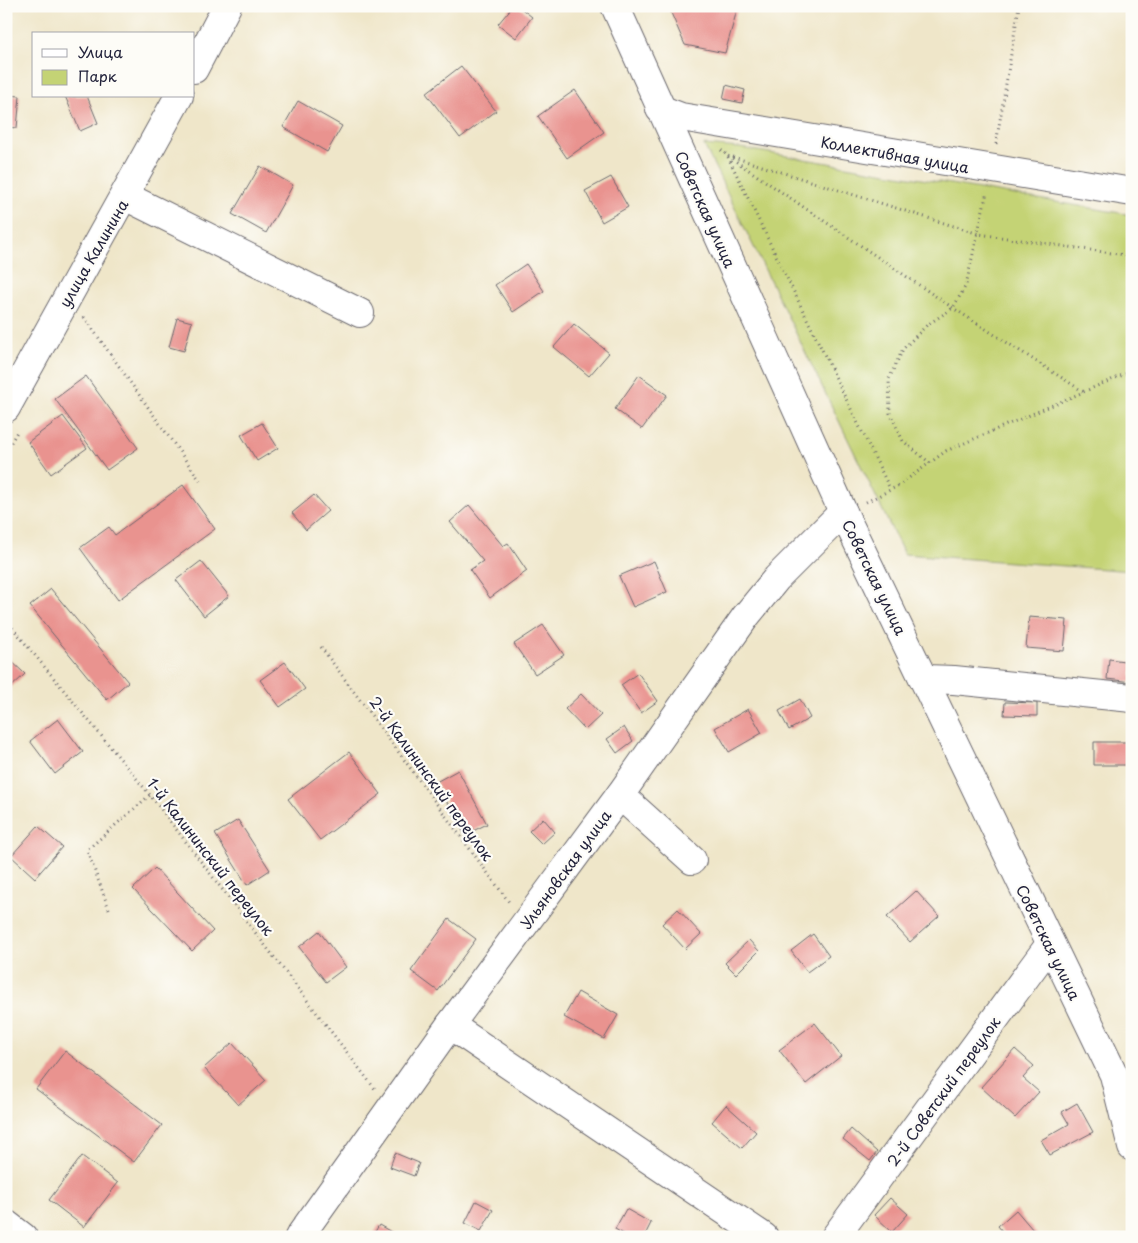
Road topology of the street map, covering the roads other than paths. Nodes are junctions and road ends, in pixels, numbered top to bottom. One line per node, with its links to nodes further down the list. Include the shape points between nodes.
1 (227, 6): 3 (street)
2 (614, 6): 5 (street, Советская улица)
3 (195, 67)
4 (178, 98): 7 (street, улица Калинина)
5 (660, 109): 6 (street, Коллективная улица, via 680,117); 10 (street, Советская улица)
6 (1132, 192)
7 (125, 196): 8 (street); 9 (street, улица Калинина)
8 (360, 313)
9 (6, 408)
10 (843, 512): 11 (street, Советская улица); 13 (street, Ульяновская улица, via 777,578 746,616)
11 (925, 679): 12 (street); 15 (street, Советская улица)
12 (1132, 698)
13 (620, 795): 14 (street); 16 (street, Ульяновская улица)
14 (692, 860)
15 (1050, 944): 17 (street, Советская улица); 23 (street, 2-й Советский переулок)
16 (450, 1025): 21 (street, Ульяновская улица); 22 (street)
17 (1123, 1076): 18 (street, Советская улица)
18 (1132, 1147)
19 (6, 1224): 20 (street)
20 (23, 1237)
21 (299, 1237)
22 (764, 1237)
23 (835, 1237)

